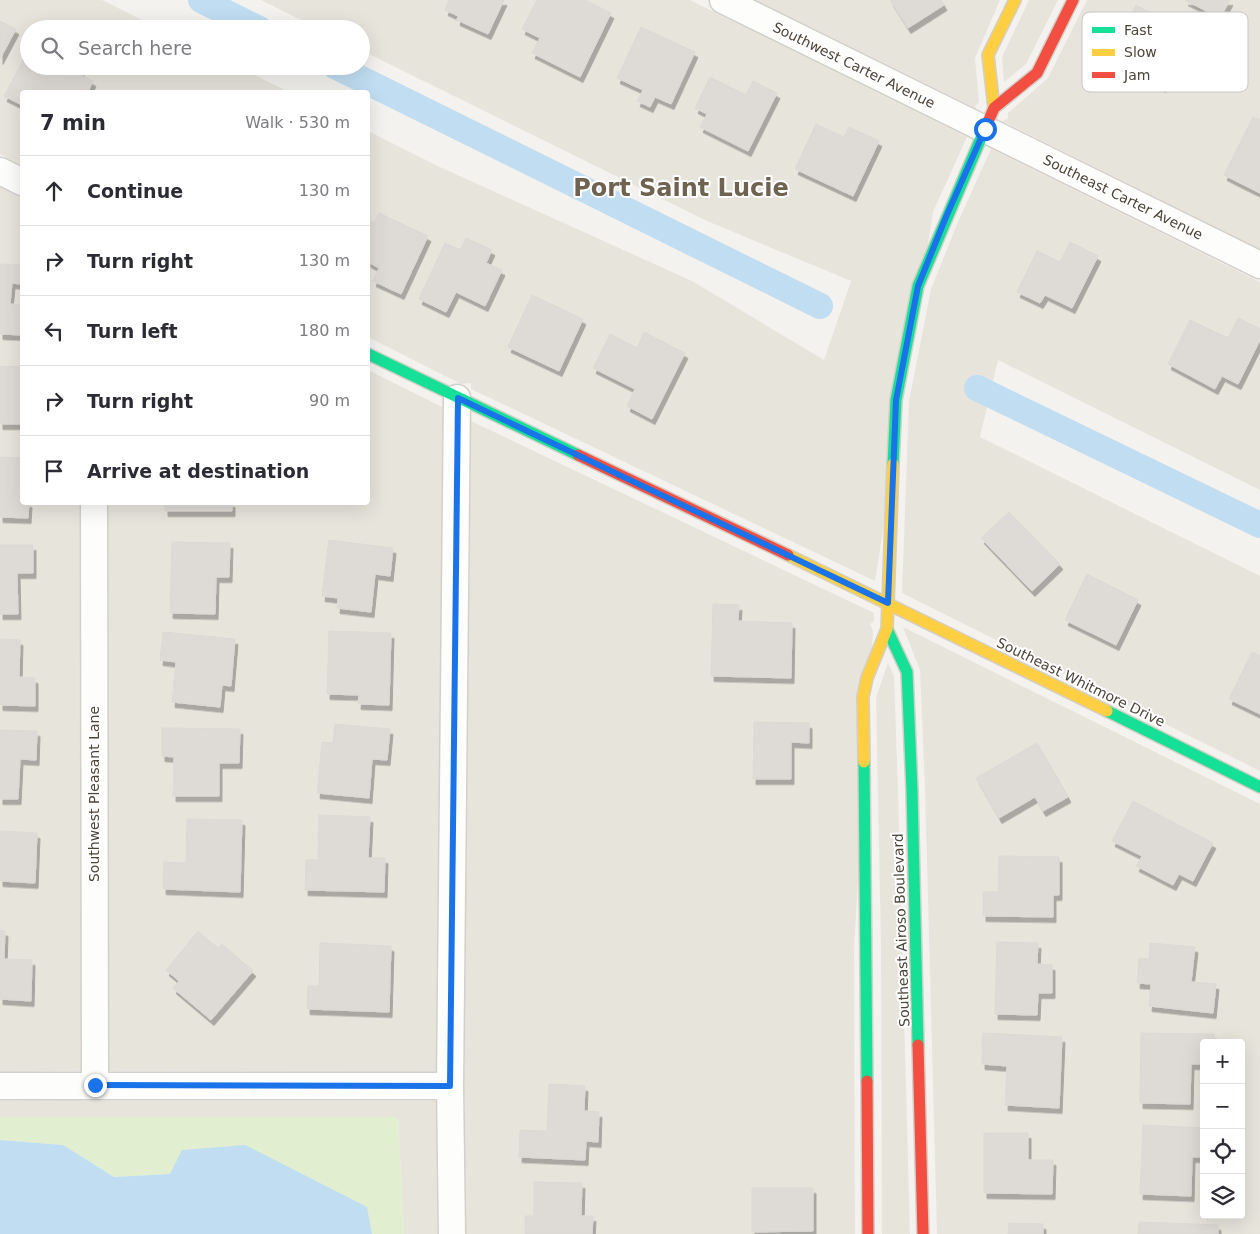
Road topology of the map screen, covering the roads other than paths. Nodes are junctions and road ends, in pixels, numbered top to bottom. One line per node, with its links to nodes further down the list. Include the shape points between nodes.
1 (723, 0): 4 (street, Southwest Carter Avenue)
2 (1014, 0): 4 (main road, via 988,55)
3 (1073, 0): 4 (main road, Southeast Airoso Boulevard, via 1037,73)
4 (989, 118): 7 (street, Southeast Carter Avenue); 11 (main road, Southeast Airoso Boulevard, via 918,286 896,400)
5 (0, 170): 6 (street)
6 (20, 181)
7 (1260, 266)
8 (370, 355): 9 (main road, Southeast Whitmore Drive)
9 (458, 398): 11 (main road, Southeast Whitmore Drive); 16 (street)
10 (94, 505): 14 (street, Southwest Pleasant Lane)
11 (888, 603): 12 (main road, Southeast Airoso Boulevard); 13 (main road, Southeast Whitmore Drive)
12 (887, 629): 18 (main road, Southeast Airoso Boulevard, via 867,678 863,697); 19 (main road, Southeast Airoso Boulevard, via 907,672)
13 (1260, 787)
14 (95, 1085): 15 (street); 16 (street)
15 (0, 1086)
16 (450, 1086): 17 (street)
17 (452, 1234)
18 (868, 1234)
19 (923, 1234)

